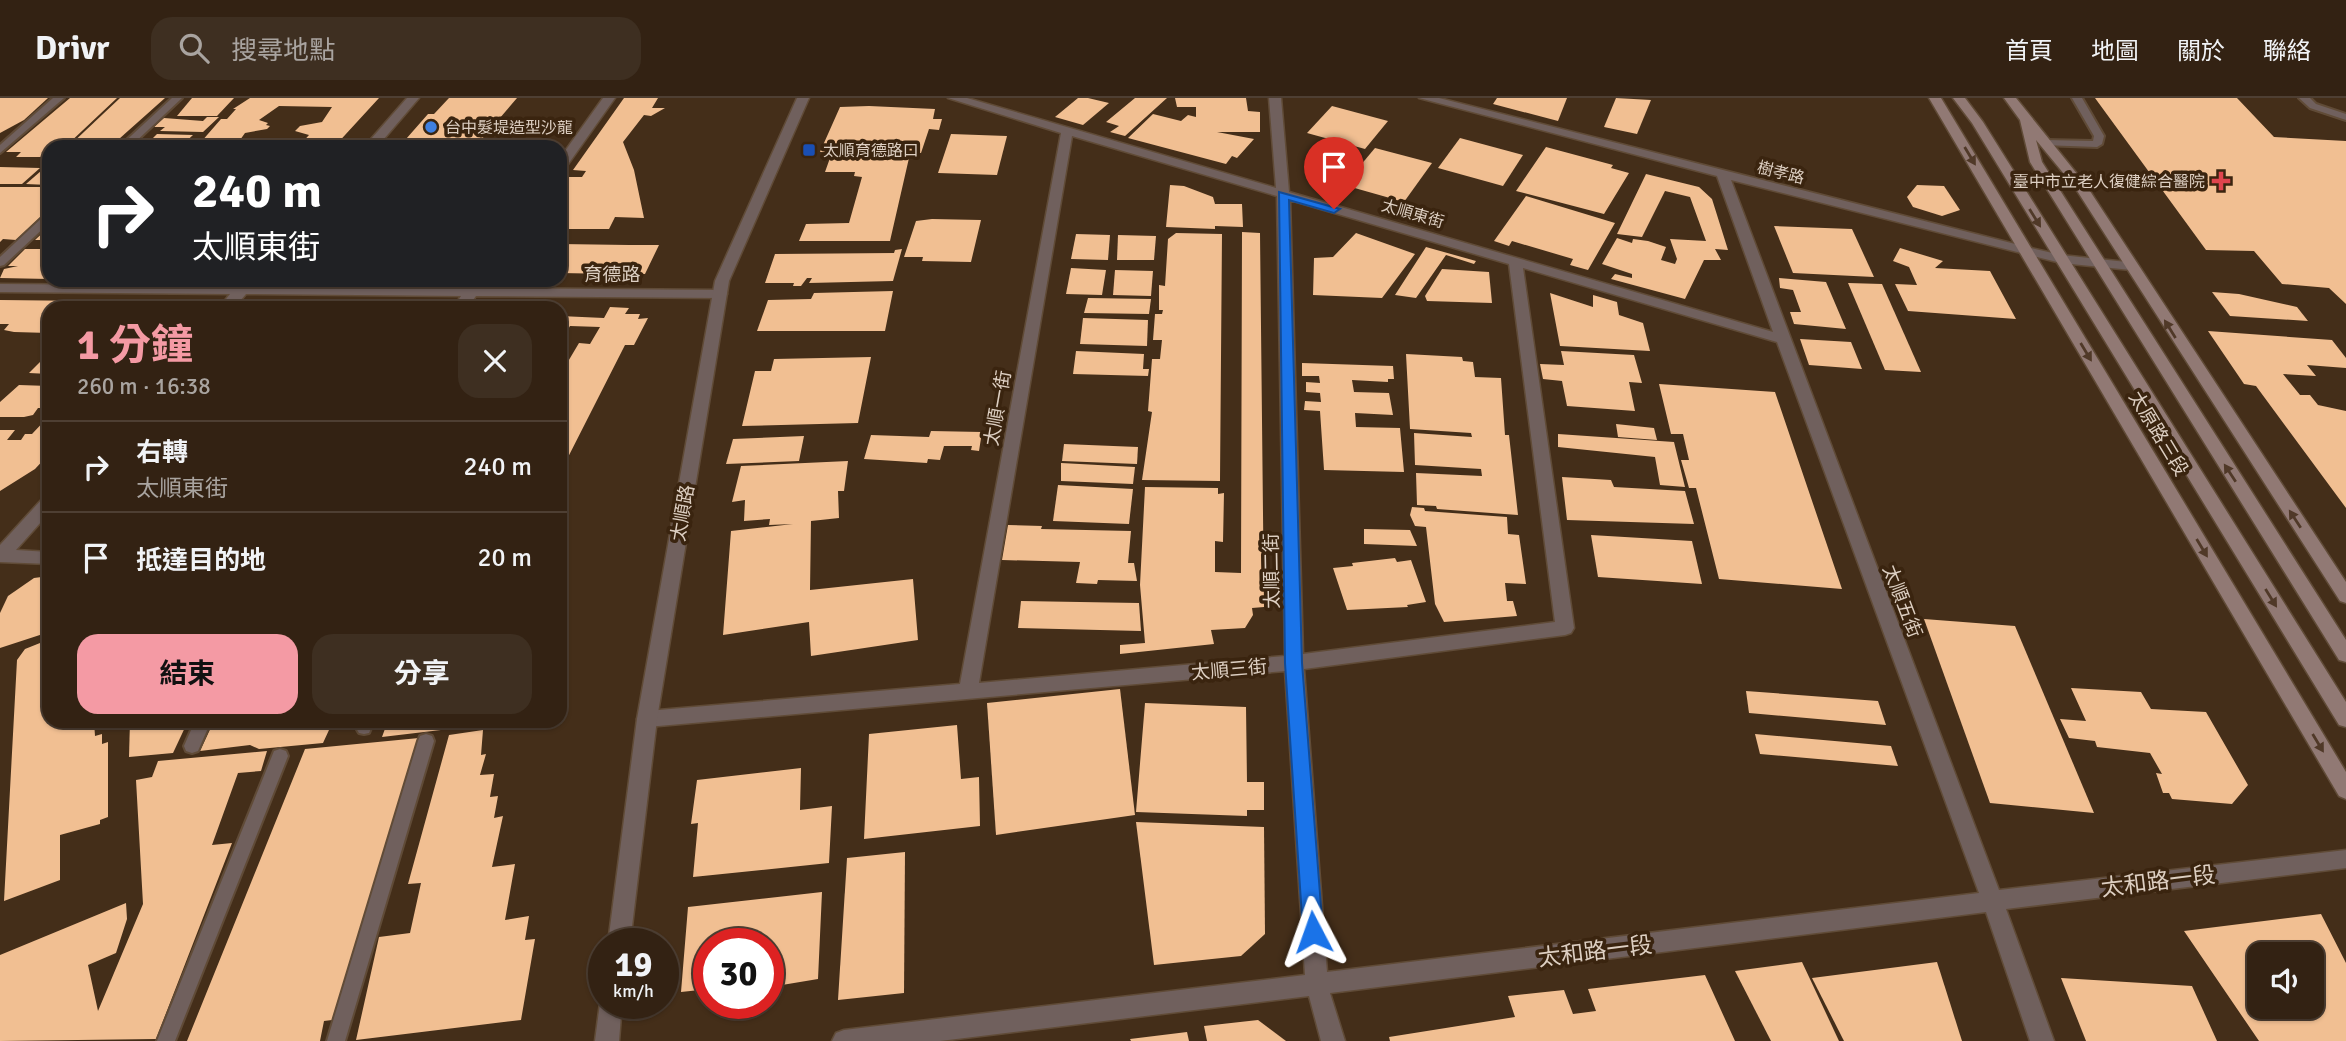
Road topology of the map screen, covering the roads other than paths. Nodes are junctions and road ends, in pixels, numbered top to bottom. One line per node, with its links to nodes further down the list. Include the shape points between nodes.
1 (59, 98): 16 (lane)
2 (177, 98): 19 (lane)
3 (413, 98): 20 (street)
4 (609, 98): 23 (street)
5 (803, 98): 37 (street, 太順路)
6 (954, 98): 17 (street, 太順東街)
7 (1275, 98): 25 (street, 太順二街)
8 (1425, 98): 24 (street, 樹孝路)
9 (1935, 98): 27 (main road, 太原路三段, one-way to 27)
10 (1959, 98): 28 (main road, 太原路三段, one-way to 28)
11 (2010, 98): 15 (main road, 太原路三段)
12 (2077, 98): 21 (lane, via 2099,136 2097,144)
13 (2304, 98): 14 (lane, via 2313,106)
14 (2346, 117)
15 (2025, 122): 21 (main road, 太原路三段); 31 (main road, 太原路三段, via 2036,162)
16 (24, 130): 18 (lane); 22 (lane)
17 (1067, 131): 25 (street, 太順東街); 46 (street, 太順一街)
18 (0, 137)
19 (132, 140)
20 (376, 140)
21 (2045, 143): 32 (main road, 太原路三段, via 2078,182)
22 (0, 150)
23 (567, 157)
24 (1723, 175): 27 (street, 樹孝路); 39 (street, 太順五街)
25 (1283, 194): 29 (street, 太順東街); 45 (street, 太順二街)
26 (42, 223): 30 (lane)
27 (2026, 251): 28 (street, 樹孝路); 53 (main road, 太原路三段, one-way to 53)
28 (2061, 259): 31 (street, 樹孝路); 48 (main road, 太原路三段, one-way to 48)
29 (1515, 260): 39 (street, 太順東街); 45 (street, 太順三街, via 1565,628)
30 (0, 262)
31 (2099, 265): 32 (street, 樹孝路); 44 (main road, 太原路三段, one-way to 31)
32 (2131, 266): 43 (main road, 太原路三段, one-way to 32)
33 (82, 287): 36 (street, 育德路)
34 (244, 287): 38 (street)
35 (510, 287): 37 (street, 育德路)
36 (0, 288)
37 (720, 293): 47 (street, 太順路)
38 (232, 301)
39 (1781, 339): 55 (street, 太順五街)
40 (42, 510): 41 (street)
41 (0, 556): 42 (street)
42 (42, 558)
43 (2346, 596)
44 (2346, 654)
45 (1294, 663): 46 (street, 太順三街); 57 (street, 太順二街)
46 (968, 693): 47 (street, 太順三街)
47 (647, 719): 56 (street, 太順路)
48 (2346, 719)
49 (200, 728): 51 (lane)
50 (426, 741): 60 (lane)
51 (192, 746)
52 (280, 755): 59 (lane)
53 (2346, 790)
54 (2346, 859): 55 (street, 太和路一段)
55 (1994, 900): 57 (street, 太和路一段); 64 (street, 太順五街)
56 (621, 928)
57 (1317, 986): 62 (street, 太和路一段); 63 (street, 太順二街)
58 (609, 1019): 61 (street)
59 (166, 1041)
60 (336, 1041)
61 (607, 1041)
62 (844, 1041)
63 (1333, 1041)
64 (2042, 1041)

